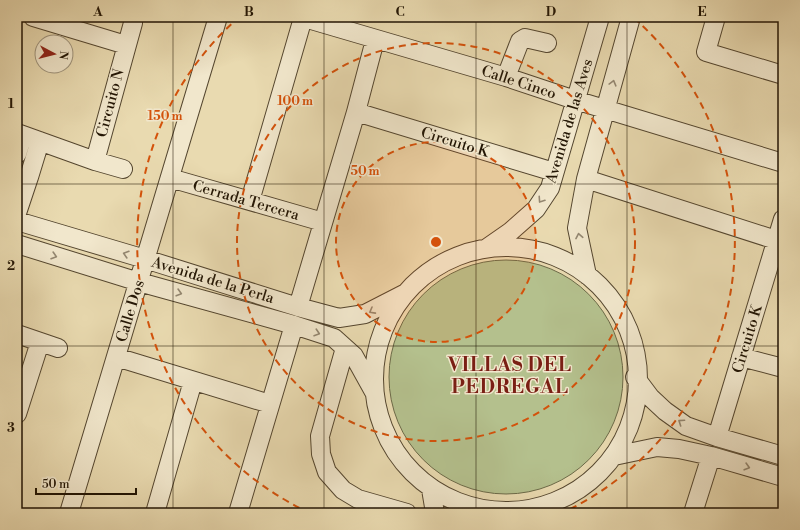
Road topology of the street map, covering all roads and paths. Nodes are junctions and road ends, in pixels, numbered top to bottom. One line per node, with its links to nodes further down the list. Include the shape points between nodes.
1 (33, 17): 10 (street)
2 (218, 17): 23 (street, Calle Dos)
3 (302, 17): 8 (street, Calle Cinco); 25 (street)
4 (600, 17): 13 (street, Avenida de las Aves)
5 (631, 17): 14 (street, Avenida de las Aves, one-way to 5)
6 (716, 17): 11 (street, via 706,52)
7 (133, 23): 10 (street, Circuito N)
8 (375, 40): 12 (street, Calle Cinco); 15 (street)
9 (547, 43): 12 (street, via 525,38 520,41)
10 (126, 45): 19 (street, Circuito N)
11 (783, 75)
12 (506, 77): 13 (street, Calle Cinco)
13 (575, 100): 14 (street, Calle Cinco); 22 (street, Avenida de las Aves)
14 (606, 109): 20 (street, Calle Cinco); 24 (street, Avenida de las Aves)
15 (356, 112): 22 (street, Circuito K); 29 (street)
16 (20, 134): 17 (street); 18 (street)
17 (40, 141): 19 (street); 26 (street)
18 (17, 154)
19 (95, 161): 21 (street)
20 (783, 163)
21 (123, 170)
22 (554, 172): 32 (street, Avenida de las Aves, one-way to 32, via 550,188 536,209)
23 (170, 178): 25 (street, Cerrada Tercera); 33 (street, Calle Dos)
24 (586, 179): 30 (street); 34 (street, Avenida de las Aves, one-way to 24, via 577,228)
25 (250, 201): 29 (street, Cerrada Tercera)
26 (17, 213)
27 (783, 219): 30 (street, Circuito K)
28 (17, 221): 33 (street, Avenida de la Perla, one-way to 28)
29 (323, 222): 37 (street)
30 (776, 240): 44 (street, Circuito K)
31 (17, 244): 35 (street, Avenida de la Perla, one-way to 35)
32 (487, 248): 34 (street, via 522,248 556,257); 36 (street, via 457,256 429,271)
33 (146, 259): 35 (street, Calle Dos); 37 (street, Avenida de la Perla)
34 (587, 274): 46 (street, via 607,294 622,317 633,344)
35 (139, 282): 38 (street, Avenida de la Perla, one-way to 38); 43 (street, Calle Dos)
36 (406, 292): 37 (street, Avenida de la Perla, one-way to 37, via 365,314 339,318); 48 (street, via 386,322 375,357)
37 (298, 307)
38 (294, 325): 42 (street, Avenida de la Perla, one-way to 42, via 334,338); 49 (street)
39 (17, 334): 40 (street)
40 (40, 342): 41 (street); 50 (street)
41 (58, 348)
42 (345, 348): 48 (street, Avenida de la Perla, via 354,356); 57 (street, via 320,436 320,448 327,472)
43 (116, 357): 47 (street); 59 (street, Calle Dos)
44 (741, 357): 45 (street); 51 (street, Circuito K)
45 (783, 368)
46 (635, 377): 51 (street, one-way to 46, via 686,426 665,411); 52 (street, via 636,400 628,427)
47 (193, 381): 49 (street); 60 (street)
48 (374, 393): 56 (street, via 384,430 395,450 403,463)
49 (270, 404): 61 (street)
50 (17, 414)
51 (717, 437): 54 (street)
52 (614, 456): 53 (street, via 657,447); 58 (street, via 595,476 571,494 542,506)
53 (711, 456): 55 (street, one-way to 55); 64 (street)
54 (783, 456)
55 (783, 477)
56 (430, 489): 58 (street, via 469,507); 63 (street)
57 (356, 506): 62 (street)
58 (511, 512)
59 (69, 513)
60 (155, 513)
61 (238, 513)
62 (407, 513)
63 (435, 513)
64 (693, 513)

